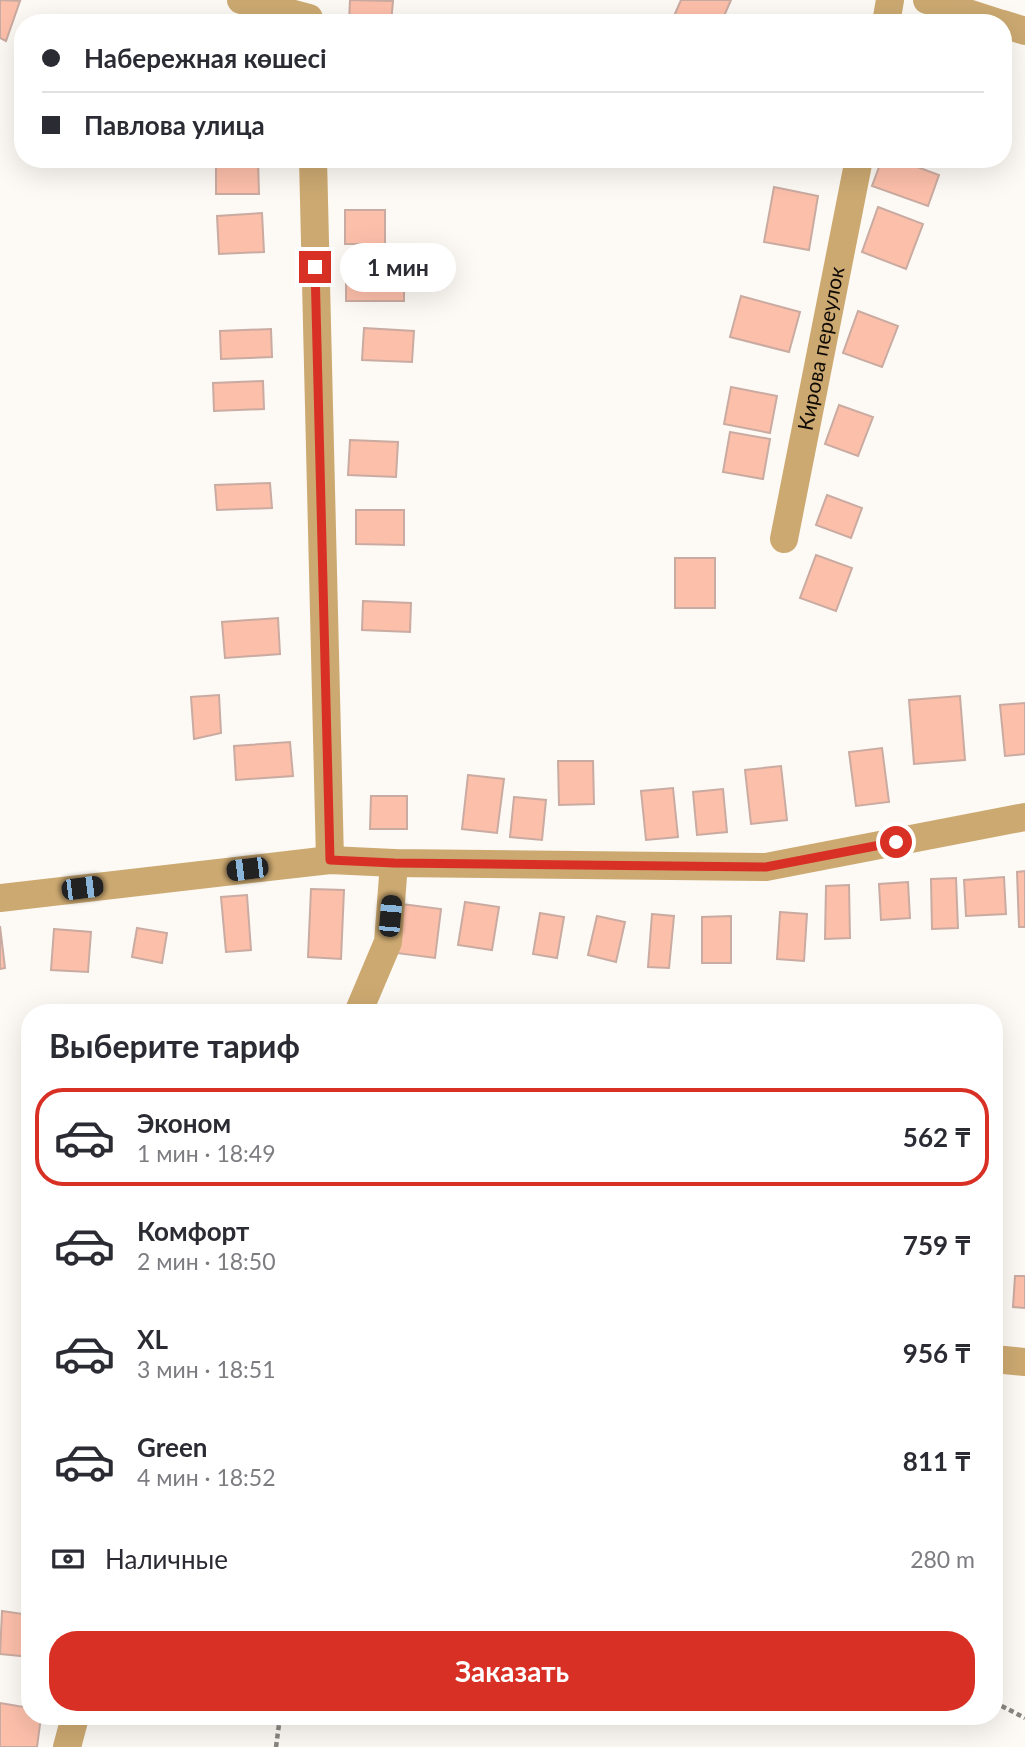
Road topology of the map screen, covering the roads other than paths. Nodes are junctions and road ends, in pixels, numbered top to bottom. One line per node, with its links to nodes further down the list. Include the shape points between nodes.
1 (241, 0): 3 (street)
2 (927, 0): 4 (street)
3 (308, 14)
4 (972, 14)
5 (313, 168): 9 (street)
6 (857, 168): 7 (street, Кирова переулок)
7 (784, 539)
8 (1025, 817): 10 (street, via 766,867)
9 (330, 860): 10 (street); 11 (street)
10 (394, 863): 12 (street, via 388,942)
11 (0, 898)
12 (362, 1004)
13 (1003, 1360): 14 (street)
14 (1025, 1362)
15 (73, 1725): 16 (street)
16 (67, 1747)

